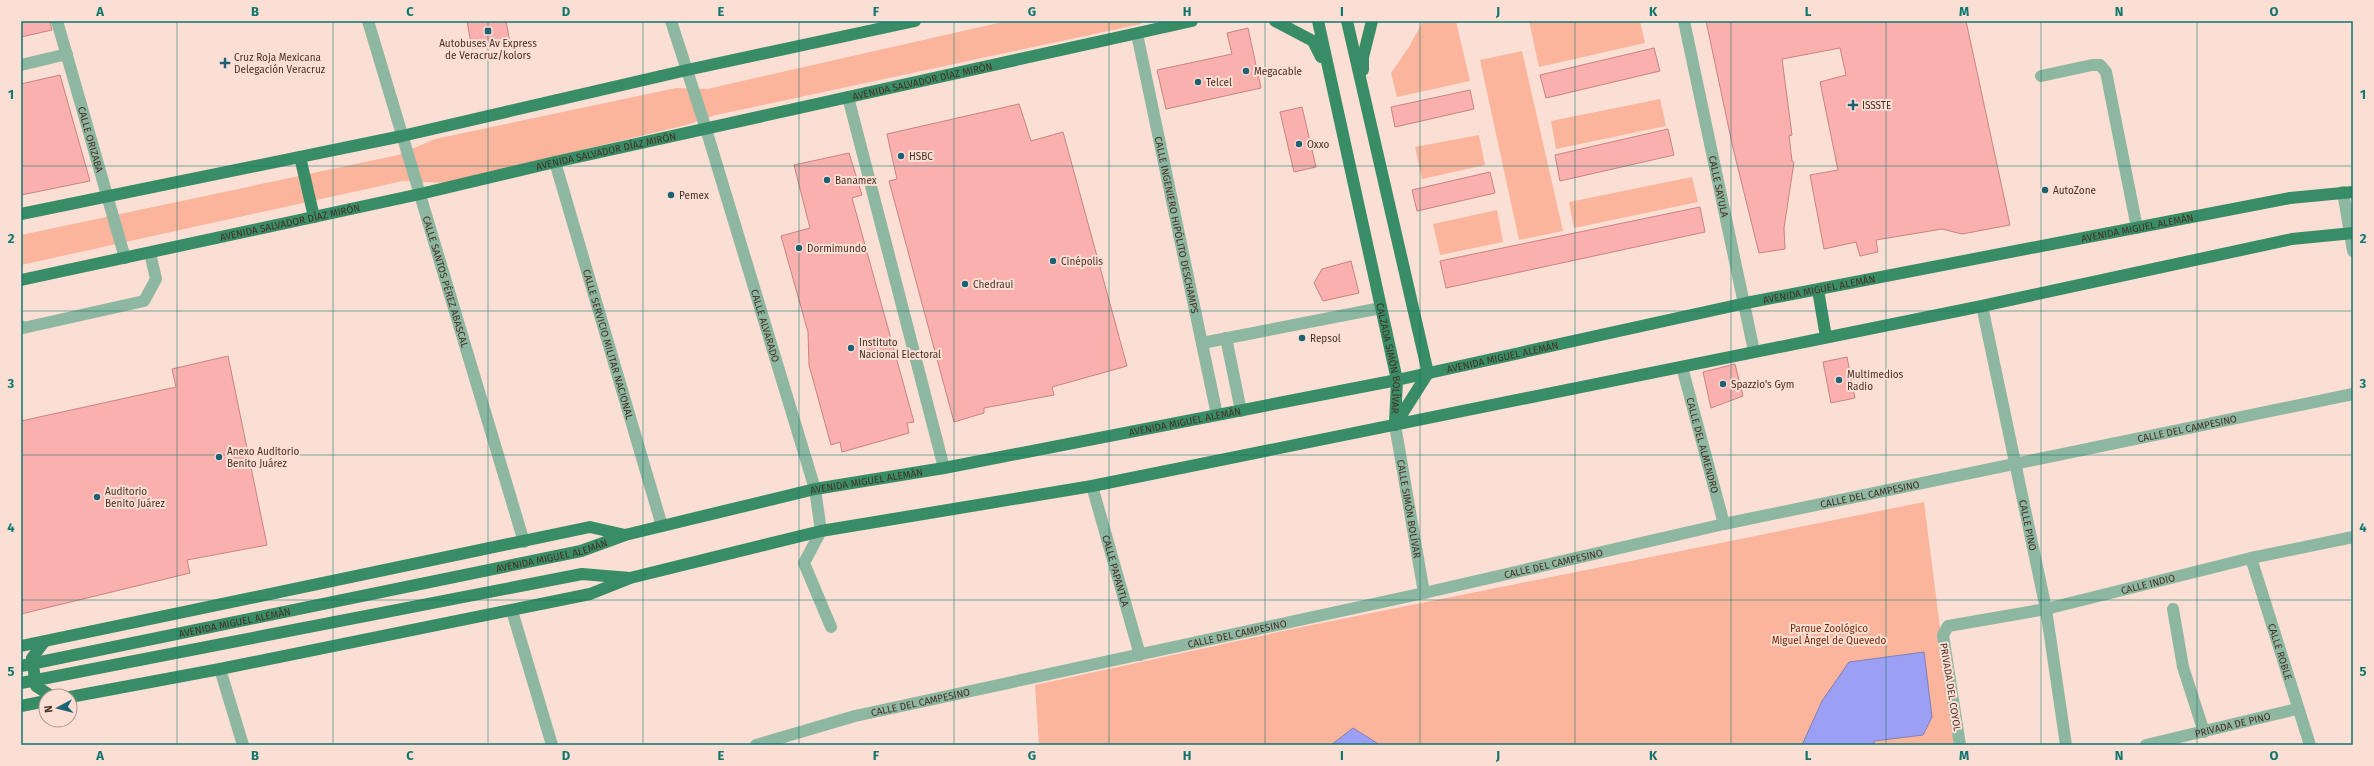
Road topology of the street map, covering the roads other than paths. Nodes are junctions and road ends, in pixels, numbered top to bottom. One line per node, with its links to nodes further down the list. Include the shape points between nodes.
1 (57, 21): 12 (street, CALLE ORIZABA)
2 (368, 21): 20 (street, CALLE SANTOS PÉREZ ABASCAL)
3 (671, 21): 14 (street, CALLE ALVARADO)
4 (915, 21): 14 (main road)
5 (1192, 21): 11 (main road, AVENIDA SALVADOR DÍAZ MIRÓN)
6 (1275, 21): 15 (main road, via 1313,41)
7 (1318, 21): 15 (main road, CALZADA SIMÓN BOLÍVAR)
8 (1347, 21): 17 (main road)
9 (1372, 21): 17 (main road, via 1363,58)
10 (1684, 21): 35 (street, CALLE SAYULA)
11 (1137, 34): 18 (main road, AVENIDA SALVADOR DÍAZ MIRÓN); 41 (street, CALLE INGENIERO HIPÓLITO DESCHAMPS)
12 (67, 54): 13 (street); 25 (street, CALLE ORIZABA)
13 (21, 65)
14 (687, 70): 19 (street, CALLE ALVARADO); 20 (main road)
15 (1329, 70): 37 (main road, CALZADA SIMÓN BOLÍVAR)
16 (2041, 76): 28 (street, via 2092,65 2100,65 2106,72)
17 (1363, 91): 44 (main road)
18 (848, 97): 19 (main road, AVENIDA SALVADOR DÍAZ MIRÓN); 51 (street)
19 (706, 129): 22 (main road, AVENIDA SALVADOR DÍAZ MIRÓN); 53 (street, CALLE ALVARADO)
20 (402, 136): 21 (main road); 24 (street, CALLE SANTOS PÉREZ ABASCAL)
21 (300, 157): 25 (main road); 27 (main road)
22 (555, 162): 24 (main road, AVENIDA SALVADOR DÍAZ MIRÓN); 55 (street, CALLE SERVICIO MILITAR NACIONAL)
23 (2348, 192): 28 (main road, AVENIDA MIGUEL ALEMÁN, via 2290,198); 29 (street)
24 (420, 194): 27 (main road, AVENIDA SALVADOR DÍAZ MIRÓN); 59 (street, CALLE SANTOS PÉREZ ABASCAL)
25 (108, 196): 26 (main road); 32 (street, CALLE ORIZABA)
26 (21, 214)
27 (314, 217): 31 (main road, AVENIDA SALVADOR DÍAZ MIRÓN)
28 (2137, 228): 34 (main road, AVENIDA MIGUEL ALEMÁN)
29 (2352, 233): 30 (street); 36 (main road, AVENIDA MIGUEL ALEMÁN, via 2292,239)
30 (2353, 251)
31 (150, 253): 32 (main road, AVENIDA SALVADOR DÍAZ MIRÓN); 38 (street, via 156,279 144,301 23,328)
32 (124, 258): 33 (main road, AVENIDA SALVADOR DÍAZ MIRÓN)
33 (21, 280)
34 (1818, 290): 35 (main road, AVENIDA MIGUEL ALEMÁN); 39 (main road)
35 (1746, 303): 42 (street, CALLE SAYULA); 44 (main road, AVENIDA MIGUEL ALEMÁN)
36 (1982, 306): 39 (main road, AVENIDA MIGUEL ALEMÁN); 50 (street, CALLE PINO)
37 (1381, 308): 40 (street); 45 (main road, CALZADA SIMÓN BOLÍVAR)
38 (21, 326)
39 (1826, 337): 42 (main road, AVENIDA MIGUEL ALEMÁN)
40 (1226, 338): 41 (street); 47 (street)
41 (1202, 343): 48 (street, CALLE INGENIERO HIPÓLITO DESCHAMPS)
42 (1754, 351): 43 (main road, AVENIDA MIGUEL ALEMÁN)
43 (1682, 368): 49 (main road, AVENIDA MIGUEL ALEMÁN); 54 (street, CALLE DEL ALMENDRO)
44 (1428, 373): 45 (main road, AVENIDA MIGUEL ALEMÁN); 49 (main road, CALZADA SIMÓN BOLÍVAR)
45 (1397, 380): 47 (main road, AVENIDA MIGUEL ALEMÁN); 49 (main road, CALZADA SIMÓN BOLÍVAR)
46 (2353, 394): 50 (street, CALLE DEL CAMPESINO)
47 (1241, 411): 48 (main road, AVENIDA MIGUEL ALEMÁN)
48 (1217, 415): 51 (main road, AVENIDA MIGUEL ALEMÁN)
49 (1395, 424): 52 (main road, AVENIDA MIGUEL ALEMÁN); 62 (street, CALLE SIMÓN BOLÍVAR)
50 (2014, 465): 54 (street, CALLE DEL CAMPESINO); 63 (street, CALLE PINO)
51 (944, 468): 53 (main road, AVENIDA MIGUEL ALEMÁN)
52 (1092, 486): 56 (main road, AVENIDA MIGUEL ALEMÁN); 70 (street, CALLE PAPANTLA)
53 (815, 489): 55 (main road, AVENIDA MIGUEL ALEMÁN); 56 (street, CALLE ALVARADO)
54 (1724, 524): 62 (street, CALLE DEL CAMPESINO)
55 (662, 526): 57 (main road, AVENIDA MIGUEL ALEMÁN)
56 (821, 531): 61 (main road, AVENIDA MIGUEL ALEMÁN); 66 (street, via 804,562)
57 (625, 535): 59 (main road, via 590,527); 71 (main road, AVENIDA MIGUEL ALEMÁN, via 581,551 226,626)
58 (2353, 537): 60 (street, CALLE INDIO)
59 (524, 542): 68 (main road)
60 (2251, 558): 63 (street, CALLE INDIO); 78 (street, CALLE ROBLE)
61 (630, 578): 65 (main road, via 590,594); 73 (main road, AVENIDA MIGUEL ALEMÁN, via 582,574)
62 (1424, 593): 70 (street, CALLE DEL CAMPESINO)
63 (2046, 609): 67 (street, CALLE INDIO, via 1948,626); 84 (street, CALLE PINO)
64 (2173, 609): 79 (street, via 2184,667)
65 (512, 611): 72 (main road); 81 (street)
66 (831, 627)
67 (1944, 629): 83 (street, PRIVADA DEL COYOL)
68 (44, 642): 69 (main road); 74 (main road, via 32,658)
69 (21, 646)
70 (1140, 655): 82 (street, CALLE DEL CAMPESINO, via 855,716)
71 (21, 666)
72 (220, 669): 75 (main road); 80 (street)
73 (21, 683)
74 (38, 689)
75 (78, 696)
76 (38, 703): 77 (main road)
77 (21, 706)
78 (2297, 709): 79 (street, PRIVADA DE PINO); 86 (street, CALLE ROBLE)
79 (2204, 732): 85 (street, PRIVADA DE PINO)
80 (243, 745)
81 (552, 745)
82 (756, 745)
83 (1960, 745)
84 (2066, 745)
85 (2146, 745)
86 (2310, 745)

